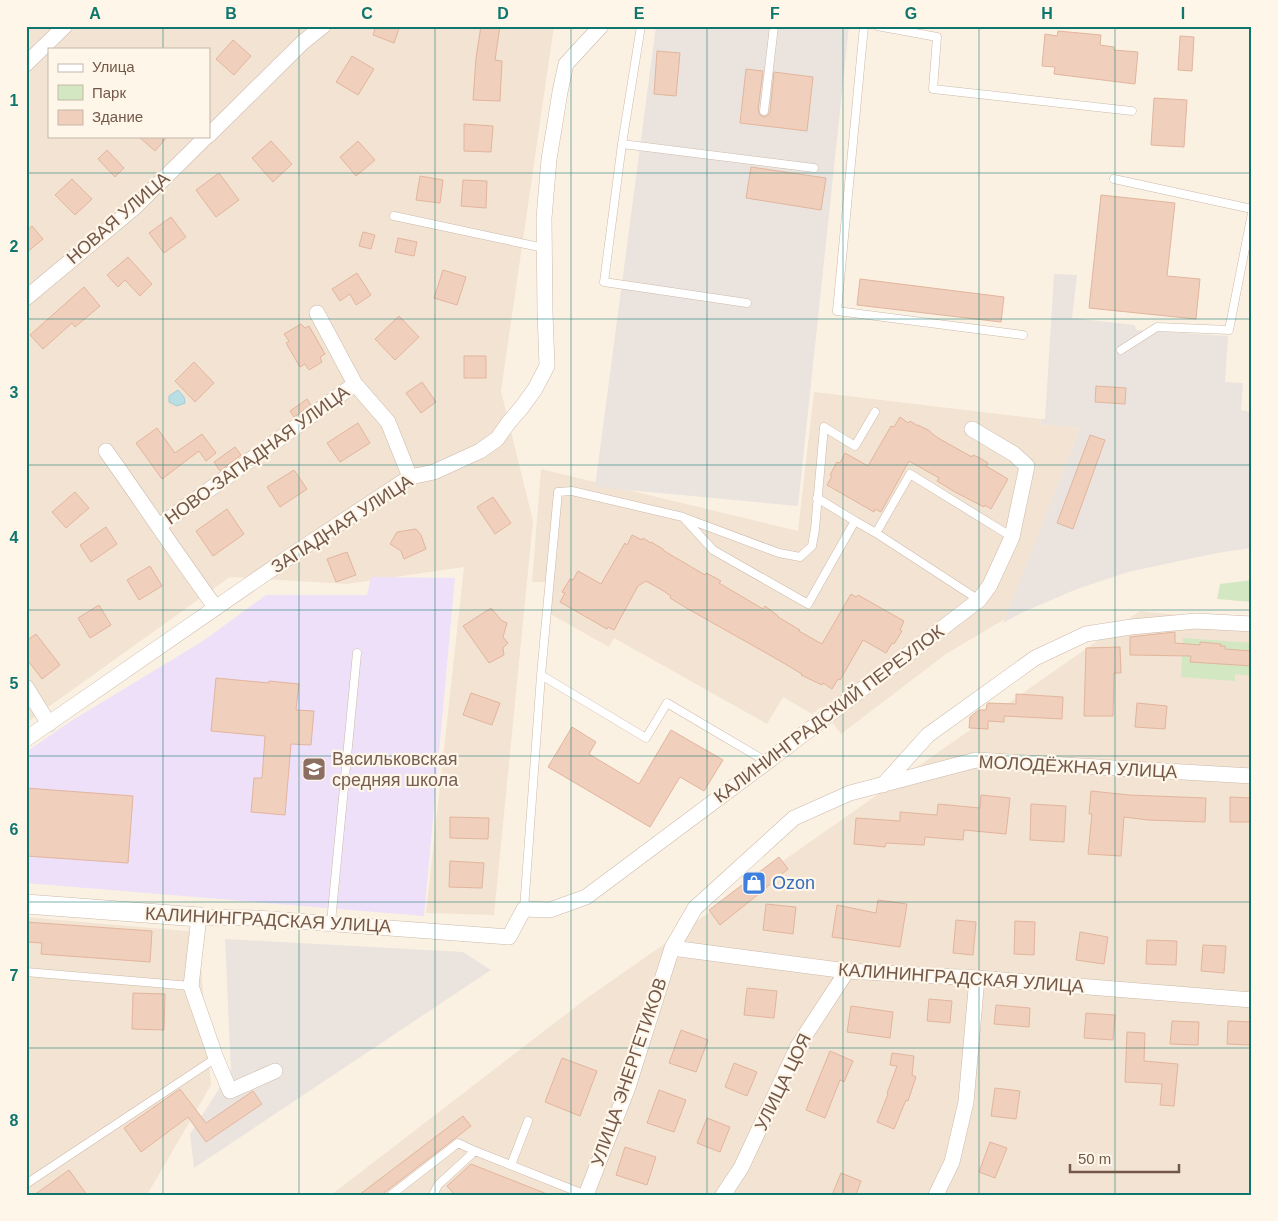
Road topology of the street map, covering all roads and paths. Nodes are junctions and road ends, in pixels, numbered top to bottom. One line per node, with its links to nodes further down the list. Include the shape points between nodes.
1 (65, 26): 8 (street)
2 (324, 26): 11 (street, НОВАЯ УЛИЦА, via 302,43)
3 (601, 26): 19 (street, ЗАПАДНАЯ УЛИЦА, via 566,64 549,159)
4 (641, 26): 13 (lane)
5 (774, 26): 9 (lane)
6 (864, 26): 23 (lane, via 837,311)
7 (877, 26): 10 (lane, via 937,37 933,89)
8 (26, 64)
9 (764, 111)
10 (1132, 111)
11 (210, 134)
12 (206, 138): 20 (street, НОВАЯ УЛИЦА, via 135,207)
13 (622, 144): 14 (lane); 21 (lane, via 604,282)
14 (814, 168)
15 (1114, 179): 16 (lane)
16 (1252, 209)
17 (1252, 213): 24 (lane, via 1229,330 1157,327)
18 (394, 216): 19 (lane)
19 (544, 248): 29 (street, ЗАПАДНАЯ УЛИЦА, via 548,366 535,389 497,439 480,451 434,472)
20 (26, 298)
21 (747, 304)
22 (317, 313): 25 (street)
23 (1023, 335)
24 (1121, 350)
25 (355, 384): 29 (street, via 388,422); 33 (street, НОВО-ЗАПАДНАЯ УЛИЦА)
26 (876, 412): 30 (lane, via 855,446 824,427)
27 (972, 429): 35 (street, КАЛИНИНГРАДСКИЙ ПЕРЕУЛОК, via 1014,454 1027,466)
28 (106, 451): 33 (street)
29 (410, 477): 37 (street, ЗАПАДНАЯ УЛИЦА)
30 (818, 498): 31 (lane, via 812,546 800,557 779,553); 32 (lane)
31 (683, 517): 32 (lane, via 712,550 808,604); 40 (lane, via 572,491 558,492)
32 (855, 521): 34 (lane)
33 (159, 526): 37 (street)
34 (876, 533): 35 (lane, via 910,474); 36 (lane)
35 (1012, 537): 36 (street, КАЛИНИНГРАДСКИЙ ПЕРЕУЛОК, via 990,585)
36 (979, 600): 44 (street, КАЛИНИНГРАДСКИЙ ПЕРЕУЛОК)
37 (216, 608): 42 (street, ЗАПАДНАЯ УЛИЦА)
38 (1252, 624): 46 (street, via 1196,621 1086,634 1035,658 928,735)
39 (357, 653): 50 (lane)
40 (541, 675): 44 (lane, via 646,738 668,703); 48 (lane)
41 (26, 688): 42 (street)
42 (49, 724): 43 (street, ЗАПАДНАЯ УЛИЦА)
43 (26, 739)
44 (767, 762): 48 (street, КАЛИНИНГРАДСКИЙ ПЕРЕУЛОК, via 586,898 550,910)
45 (1252, 776): 46 (street, МОЛОДЁЖНАЯ УЛИЦА, via 976,760)
46 (883, 785): 51 (street, МОЛОДЁЖНАЯ УЛИЦА, via 850,793 794,818 695,908)
47 (26, 904): 49 (street, КАЛИНИНГРАДСКАЯ УЛИЦА)
48 (524, 909): 50 (street, КАЛИНИНГРАДСКАЯ УЛИЦА, via 509,936)
49 (199, 917): 50 (street, КАЛИНИНГРАДСКАЯ УЛИЦА); 55 (street)
50 (331, 922)
51 (672, 948): 52 (street, КАЛИНИНГРАДСКАЯ УЛИЦА); 65 (street, УЛИЦА ЭНЕРГЕТИКОВ, via 628,1087)
52 (847, 971): 54 (street, КАЛИНИНГРАДСКАЯ УЛИЦА); 66 (street, УЛИЦА ЦОЯ, via 798,1046 741,1168)
53 (26, 972): 55 (lane)
54 (977, 978): 56 (street, КАЛИНИНГРАДСКАЯ УЛИЦА); 67 (street, via 966,1102 952,1162)
55 (191, 986): 57 (street)
56 (1252, 1000)
57 (216, 1058): 58 (street, via 230,1091); 62 (lane)
58 (275, 1071)
59 (528, 1121): 61 (lane)
60 (475, 1151): 61 (lane); 63 (lane, via 458,1144); 64 (lane, via 438,1185)
61 (511, 1165): 65 (lane)
62 (26, 1184)
63 (391, 1195)
64 (433, 1195)
65 (586, 1195)
66 (722, 1195)
67 (936, 1195)

